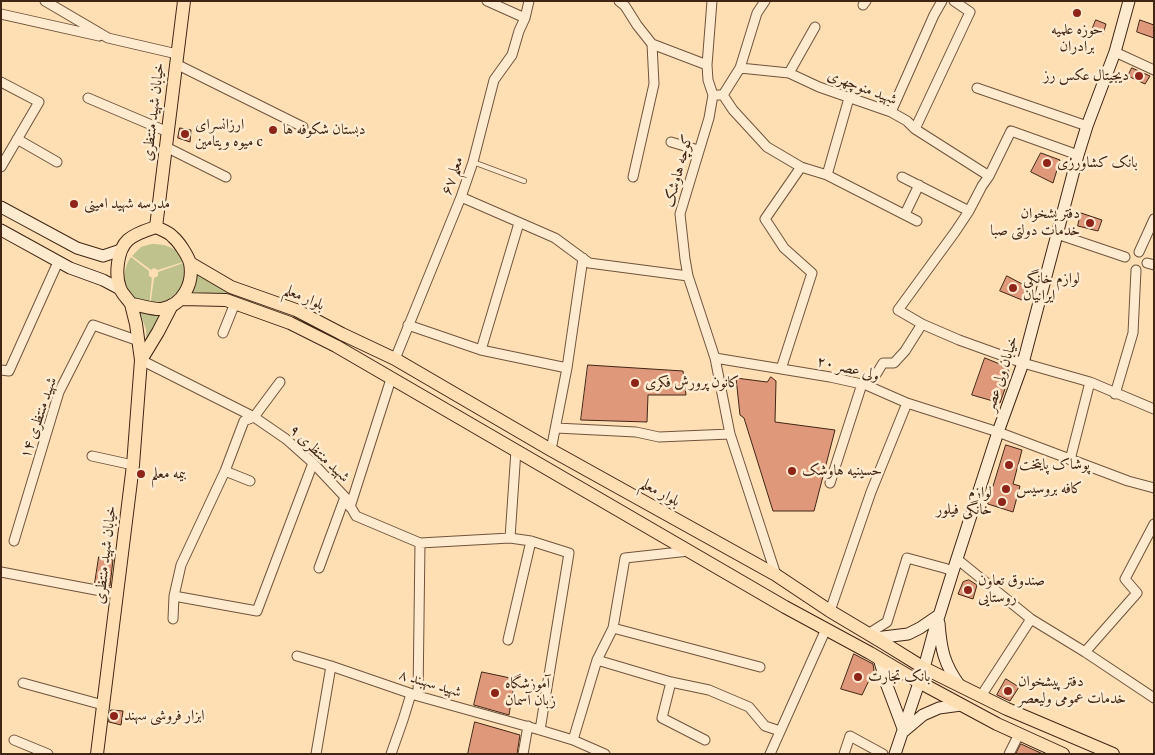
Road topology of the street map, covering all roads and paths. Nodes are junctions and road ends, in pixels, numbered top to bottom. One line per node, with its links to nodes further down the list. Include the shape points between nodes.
1 (45, 1): 14 (street)
2 (184, 1): 17 (main road, خیابان شهید منتظری)
3 (487, 1): 12 (street)
4 (529, 1): 12 (street, معلم ۶۷)
5 (618, 1): 15 (street)
6 (712, 1): 18 (street, کوچه هاوشک)
7 (765, 1): 19 (street, via 757,13)
8 (942, 1): 28 (street)
9 (954, 1): 31 (street, via 970,12)
10 (1129, 1): 16 (main road, خیابان ولی عصر)
11 (1, 14): 14 (street)
12 (525, 18): 39 (street, معلم ۶۷, via 512,55 494,80)
13 (815, 27): 21 (street)
14 (108, 38): 17 (street)
15 (652, 44): 18 (street); 45 (street, via 654,84)
16 (1115, 52): 20 (street); 29 (main road, خیابان ولی عصر)
17 (176, 59): 30 (street); 32 (main road, خیابان شهید منتظری)
18 (706, 65): 24 (street, کوچه هاوشک)
19 (740, 68): 21 (street, شهید منوچهری); 25 (street)
20 (1154, 70)
21 (789, 73): 27 (street, شهید منوچهری)
22 (1, 82): 33 (street, via 39,102)
23 (977, 88): 29 (street)
24 (713, 94): 25 (street); 36 (street, کوچه هاوشک)
25 (723, 95): 41 (street, via 767,147)
26 (88, 98): 32 (street)
27 (849, 98): 28 (street, شهید منوچهری); 42 (street)
28 (891, 112): 31 (street, شهید منوچهری)
29 (1087, 126): 37 (main road, خیابان ولی عصر)
30 (303, 128)
31 (915, 128): 43 (street, شهید منوچهری)
32 (168, 132): 35 (main road, خیابان شهید منتظری)
33 (17, 139): 38 (street); 40 (street)
34 (671, 142): 36 (street)
35 (166, 147): 44 (street); 56 (main road, خیابان شهید منتظری)
36 (698, 150): 66 (street, کوچه هاوشک, via 680,214)
37 (1078, 155): 43 (street, via 1011,131); 58 (main road, خیابان ولی عصر)
38 (57, 162)
39 (473, 162): 47 (lane); 49 (street, معلم ۶۷)
40 (1, 167)
41 (801, 167): 42 (street); 81 (street, via 766,219 784,248 812,273)
42 (827, 175): 52 (street)
43 (989, 176): 51 (street)
44 (226, 177)
45 (633, 177)
46 (902, 177): 48 (street)
47 (524, 181)
48 (919, 185): 51 (street); 52 (street)
49 (461, 197): 55 (street); 72 (street, معلم ۶۷)
50 (1, 207): 59 (main road, via 77,248 103,256)
51 (969, 211): 71 (street, via 898,310)
52 (905, 214): 54 (street)
53 (1154, 219): 60 (street)
54 (917, 221)
55 (519, 223): 62 (street, via 555,238); 75 (street)
56 (156, 227): 59 (main road, via 127,240); 64 (main road, via 172,235)
57 (1, 230): 63 (main road)
58 (1057, 234): 61 (street); 79 (main road, خیابان ولی عصر)
59 (121, 250): 67 (main road, via 117,269)
60 (1139, 252)
61 (1125, 257)
62 (583, 258): 66 (street, via 589,262); 80 (street)
63 (58, 262): 67 (main road); 82 (street, via 9,371)
64 (190, 262): 68 (main road, via 187,290); 77 (main road, بلوار معلم, via 231,287 296,310)
65 (1136, 270): 87 (street, via 1133,333)
66 (688, 276): 76 (street, کوچه هاوشک)
67 (120, 289): 70 (main road)
68 (177, 302): 69 (main road, بلوار معلم, via 226,300); 70 (main road, via 152,309); 78 (main road)
69 (235, 303): 73 (street); 83 (main road, بلوار معلم, via 290,322)
70 (131, 304): 74 (main road, خیابان شهید منتظری)
71 (922, 324): 79 (street); 86 (street, via 894,363 883,363)
72 (408, 326): 75 (street); 77 (street, معلم ۶۷)
73 (224, 333)
74 (139, 341): 78 (main road, خیابان شهید منتظری); 108 (street, شهید منتظری ۱۴, via 93,325 59,392)
75 (481, 350): 80 (street)
76 (715, 358): 81 (street, ولی عصر ۲۰); 93 (street, کوچه هاوشک)
77 (395, 359): 95 (main road, بلوار معلم)
78 (141, 360): 90 (street, شهید منتظری ۹); 99 (main road, خیابان شهید منتظری)
79 (1023, 363): 85 (street); 92 (main road, خیابان ولی عصر)
80 (567, 368): 91 (street)
81 (781, 369): 86 (street, ولی عصر ۲۰)
82 (1, 370)
83 (391, 379): 94 (main road, بلوار معلم); 105 (street)
84 (280, 382): 90 (street)
85 (1090, 382): 87 (street); 97 (street)
86 (866, 385): 88 (street, ولی عصر ۲۰); 102 (street)
87 (1115, 394): 89 (street)
88 (906, 403): 92 (street, ولی عصر ۲۰); 119 (street)
89 (1154, 409)
90 (254, 418): 98 (street, شهید منتظری ۹, via 286,439); 100 (street, via 244,422)
91 (556, 428): 93 (street, via 636,432 659,437); 95 (street)
92 (998, 432): 97 (street, ولی عصر ۲۰); 112 (main road, خیابان ولی عصر)
93 (730, 434): 116 (street, کوچه هاوشک)
94 (516, 450): 107 (street); 111 (main road, بلوار معلم)
95 (551, 450): 116 (main road, بلوار معلم)
96 (92, 456): 99 (street)
97 (1070, 460): 103 (street, ولی عصر ۲۰)
98 (313, 463): 104 (street, شهید منتظری ۹); 118 (street, via 257,611)
99 (134, 465): 117 (main road, خیابان شهید منتظری)
100 (224, 471): 101 (street); 118 (street, via 181,565)
101 (250, 481)
102 (830, 483)
103 (1154, 488)
104 (345, 497): 105 (street, شهید منتظری ۹); 113 (street)
105 (350, 507): 110 (street, شهید منتظری ۹, via 356,516)
106 (1154, 524): 127 (street, via 1125,579 1137,593)
107 (510, 538): 109 (street); 110 (street)
108 (14, 541)
109 (531, 541): 126 (street); 146 (street, via 569,553)
110 (420, 543): 138 (street)
111 (689, 551): 123 (street, via 625,558); 124 (main road, بلوار معلم)
112 (957, 559): 114 (main road, خیابان ولی عصر); 122 (street)
113 (319, 568)
114 (953, 571): 120 (main road, خیابان ولی عصر); 125 (street, via 907,558 887,622)
115 (1, 572): 117 (street)
116 (776, 575): 119 (main road, بلوار معلم)
117 (117, 594): 141 (main road, خیابان شهید منتظری)
118 (174, 596): 121 (street)
119 (830, 611): 125 (main road, بلوار معلم)
120 (939, 616): 125 (main road, via 908,634); 133 (main road, خیابان ولی عصر); 137 (main road, via 944,659)
121 (173, 619)
122 (1032, 620): 127 (street); 139 (street)
123 (613, 628): 130 (street); 132 (street)
124 (826, 629): 129 (main road, بلوار معلم); 147 (street)
125 (875, 638): 129 (main road, via 882,650); 133 (main road, بلوار معلم)
126 (508, 640)
127 (1085, 652): 140 (street)
128 (297, 656): 131 (street, شهید سهبند ۸)
129 (877, 657): 135 (main road, بلوار معلم); 148 (main road)
130 (597, 660): 134 (street); 151 (street)
131 (331, 666): 138 (street, شهید سهبند ۸); 155 (street)
132 (760, 667)
133 (924, 668): 135 (main road, خیابان ولی عصر); 137 (main road, بلوار معلم)
134 (671, 682): 147 (street, via 709,690 749,707 765,726); 152 (street, via 662,718)
135 (919, 682): 142 (main road, بلوار معلم); 148 (main road, خیابان ولی عصر)
136 (23, 683): 141 (street)
137 (960, 686): 139 (main road, بلوار معلم)
138 (414, 695): 145 (street, شهید سهبند ۸); 156 (street)
139 (981, 696): 143 (main road, بلوار معلم)
140 (1154, 698)
141 (103, 705): 154 (main road, خیابان شهید منتظری)
142 (961, 705): 144 (main road, بلوار معلم); 148 (main road, via 939,708 923,715)
143 (1007, 709): 144 (main road, via 997,714); 165 (main road, بلوار معلم)
144 (997, 724): 149 (main road, بلوار معلم)
145 (528, 726): 146 (street, شهید سهبند ۸); 157 (street)
146 (540, 730): 151 (street, شهید سهبند ۸)
147 (780, 731): 159 (street)
148 (904, 731): 162 (main road, خیابان ولی عصر)
149 (1019, 734): 163 (street); 164 (main road, بلوار معلم)
150 (14, 740): 153 (street)
151 (573, 740): 158 (street, شهید سهبند ۸)
152 (705, 740)
153 (48, 754)
154 (97, 754)
155 (316, 754)
156 (391, 754)
157 (523, 754)
158 (605, 754)
159 (770, 754)
160 (844, 754): 161 (street, via 850,736)
161 (883, 754)
162 (896, 754)
163 (1009, 754)
164 (1063, 754)
165 (1113, 754)

